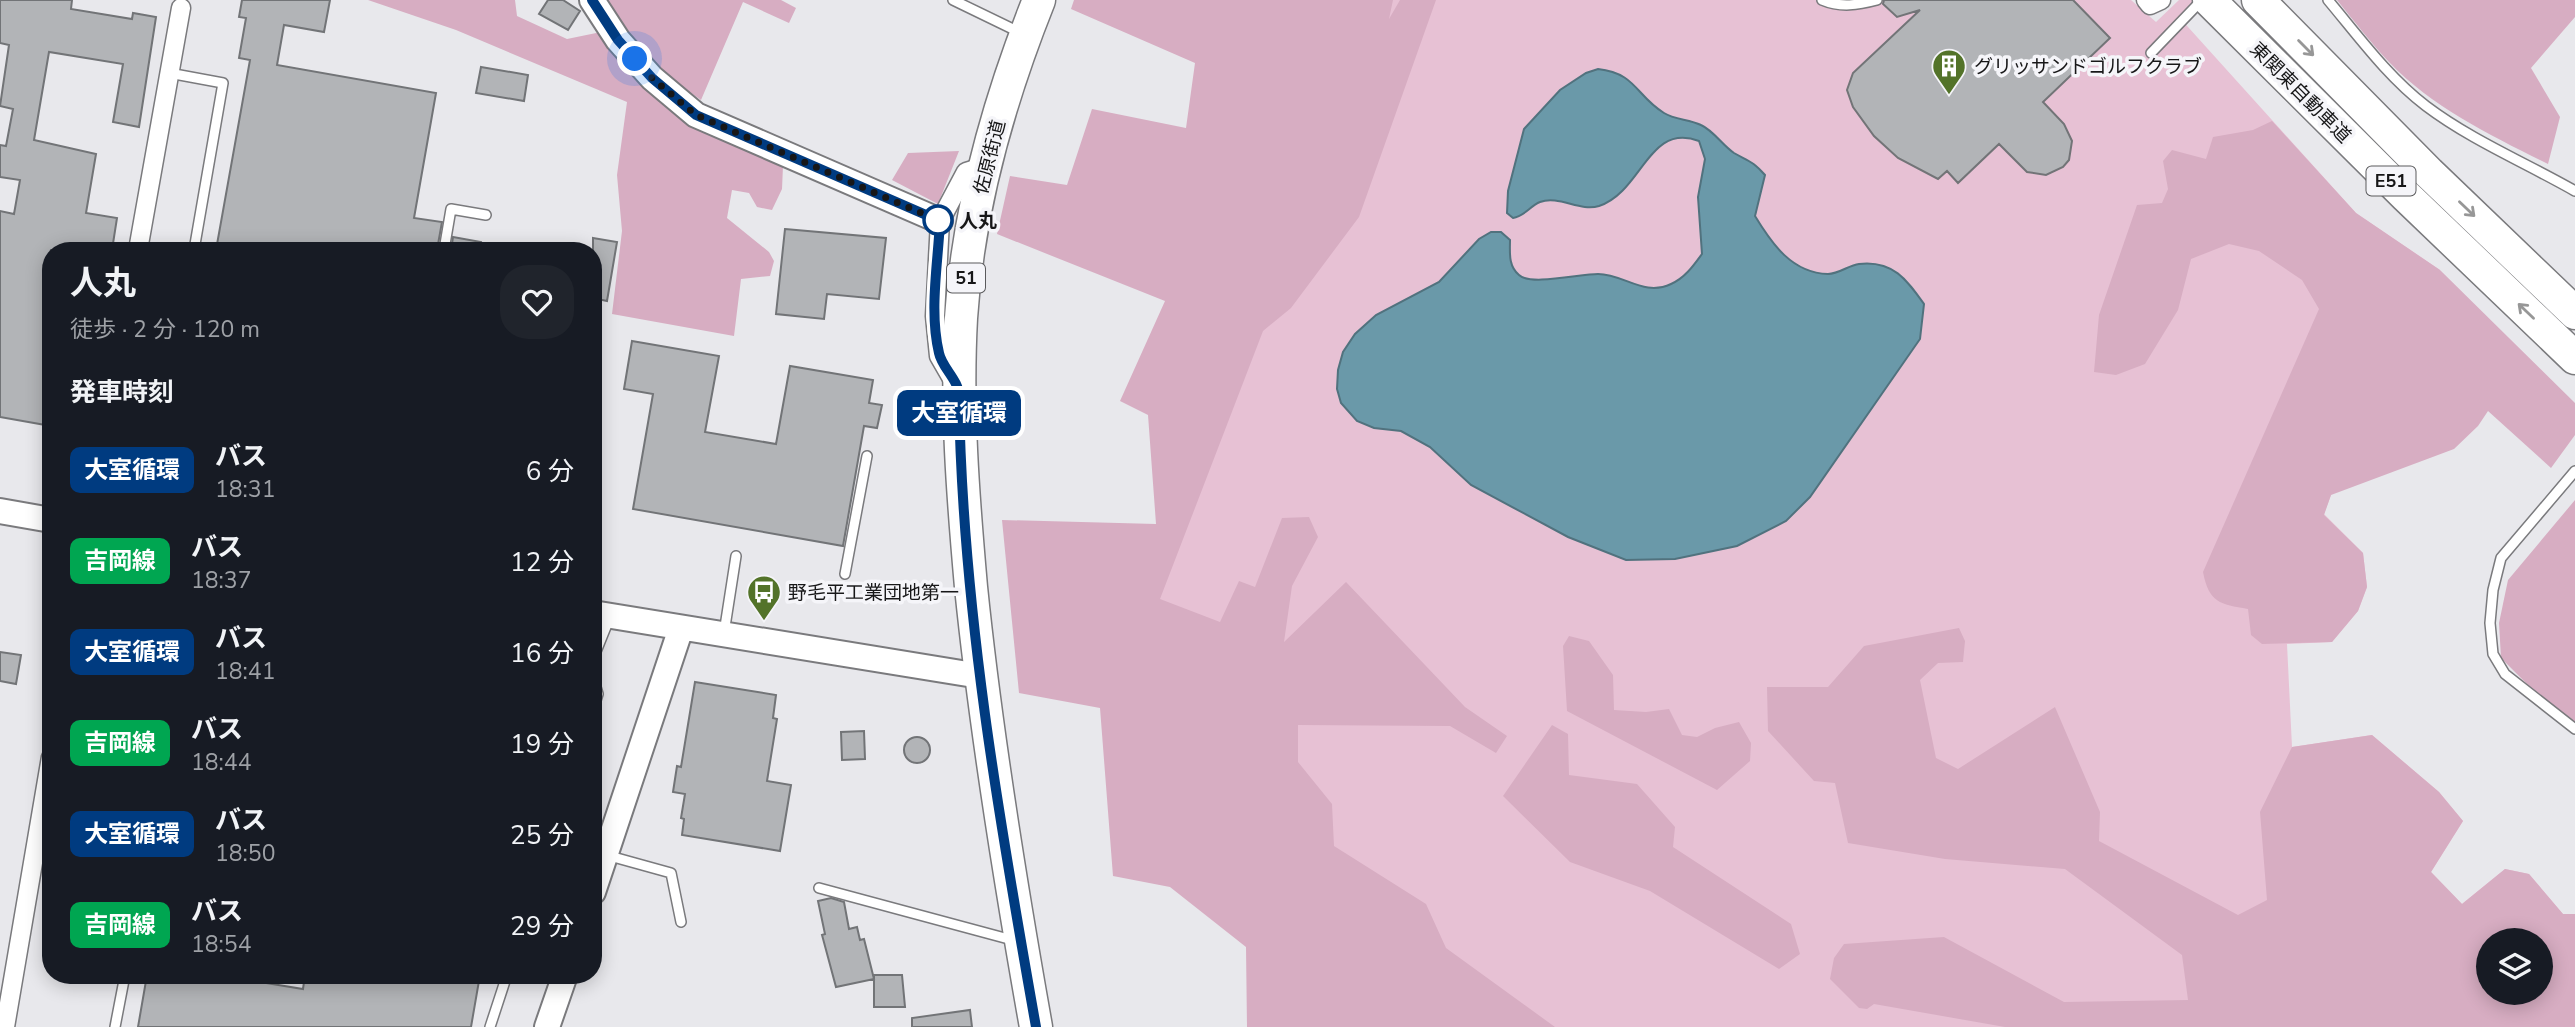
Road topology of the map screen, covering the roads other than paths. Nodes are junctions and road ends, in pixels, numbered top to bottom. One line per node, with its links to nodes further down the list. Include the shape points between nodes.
1 (592, 0): 19 (street, via 618,40 652,78 696,115)
2 (953, 0): 13 (lane)
3 (1040, 0): 13 (highway, 佐原街道 / 51)
4 (1822, 0): 5 (lane, via 1856,6)
5 (1877, 0)
6 (2146, 0): 7 (street, via 2150,5)
7 (2161, 0)
8 (2202, 0): 14 (lane)
9 (2209, 0): 24 (highway, 東関東自動車道 / E51, one-way to 9)
10 (2258, 0): 23 (highway, 東関東自動車道 / E51, one-way to 23)
11 (2328, 0): 17 (lane, via 2392,76 2426,106)
12 (181, 8): 15 (street)
13 (1026, 35): 16 (highway, 佐原街道 / 51)
14 (2151, 52)
15 (169, 74): 20 (street); 21 (lane, via 223,83)
16 (985, 166): 19 (street, via 966,173); 25 (highway, 佐原街道 / 51, via 965,283)
17 (2575, 191)
18 (486, 215): 22 (lane, via 451,209)
19 (940, 221): 25 (street, via 935,316 939,356)
20 (139, 242)
21 (195, 242)
22 (445, 242)
23 (2575, 313)
24 (2575, 358)
25 (960, 391): 35 (highway, 佐原街道 / 51, via 962,486)
26 (866, 456): 31 (lane)
27 (2575, 471): 36 (lane, via 2501,558 2490,623 2493,654 2505,674)
28 (0, 511): 29 (street)
29 (42, 518)
30 (736, 556): 34 (lane)
31 (845, 574)
32 (602, 614): 33 (street)
33 (681, 628): 34 (street); 38 (street)
34 (723, 635): 35 (street)
35 (980, 676): 42 (highway, 佐原街道 / 51)
36 (2575, 729)
37 (42, 810): 46 (street)
38 (606, 855): 39 (street); 41 (lane, via 671,873)
39 (602, 866)
40 (819, 888): 42 (lane)
41 (681, 922)
42 (1021, 943): 50 (highway, 佐原街道 / 51)
43 (123, 984): 47 (lane)
44 (504, 984): 48 (lane)
45 (562, 984): 49 (street)
46 (5, 1027)
47 (115, 1027)
48 (490, 1027)
49 (547, 1027)
50 (1036, 1027)

